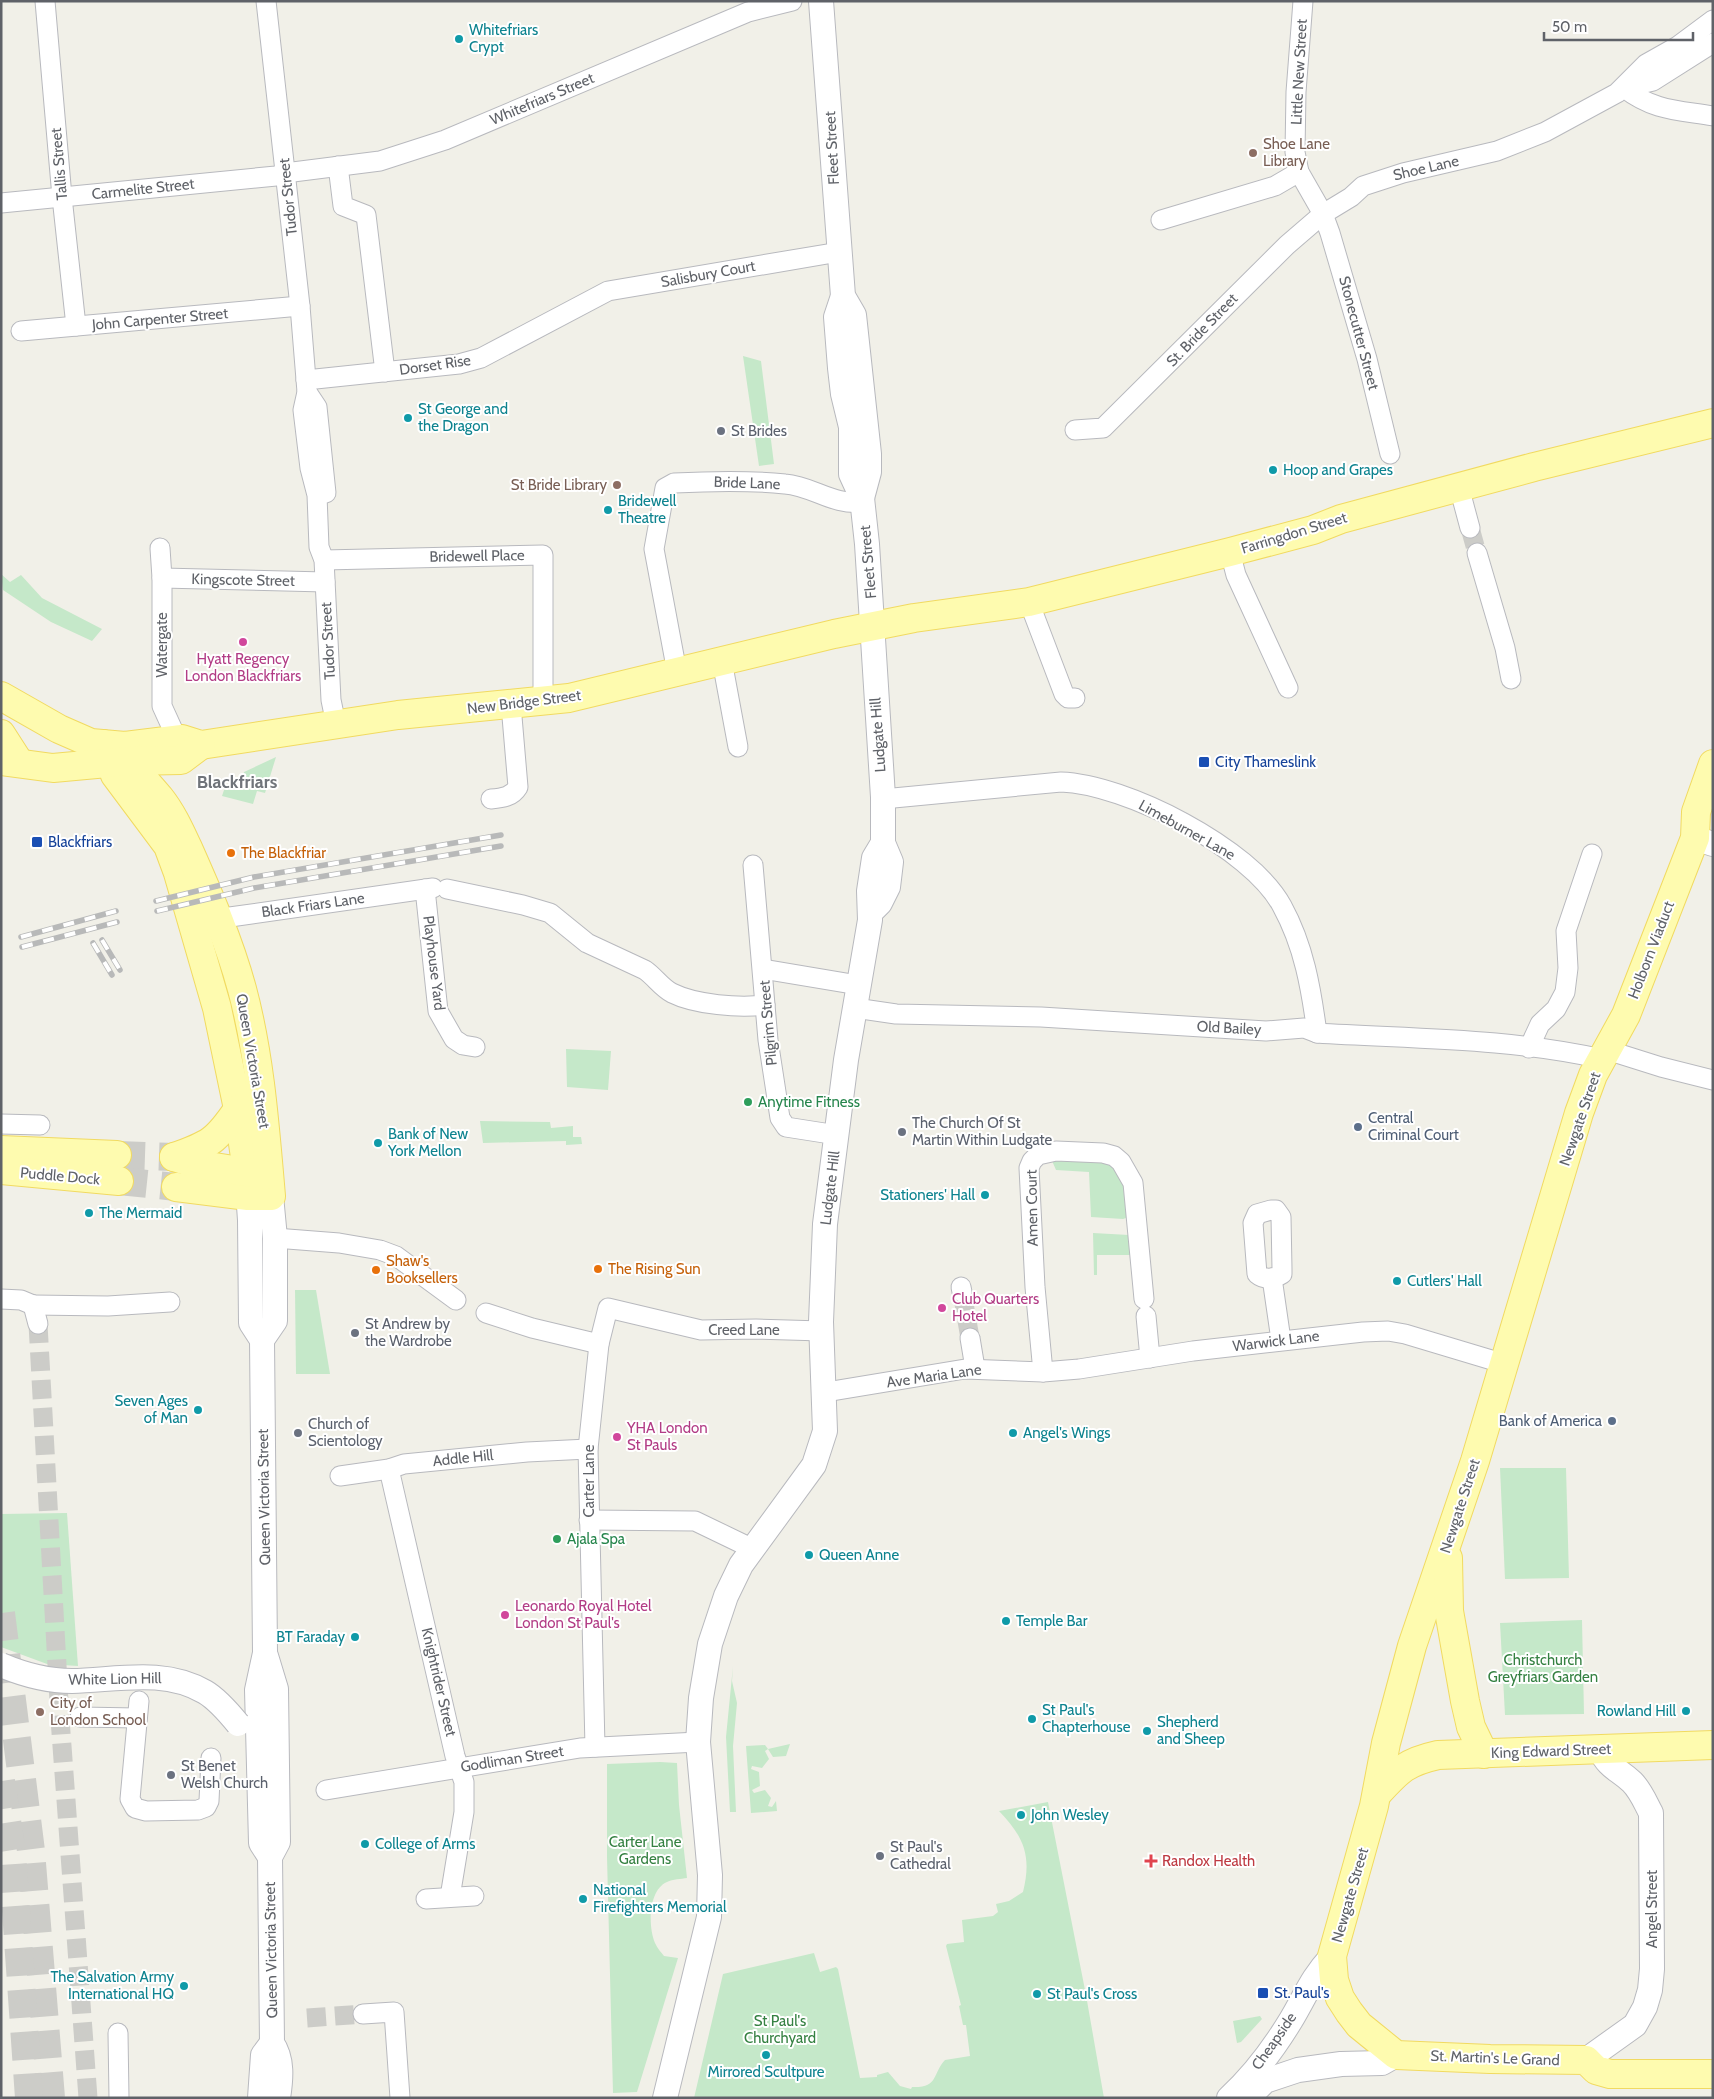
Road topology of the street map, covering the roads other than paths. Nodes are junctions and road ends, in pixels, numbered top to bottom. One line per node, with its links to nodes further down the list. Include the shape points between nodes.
1 (45, 1): 13 (street, Tallis Street)
2 (266, 1): 12 (street, Tudor Street)
3 (792, 1): 10 (street, Whitefriars Street, via 748,12 445,140 380,161)
4 (821, 1): 17 (street, Fleet Street)
5 (1303, 1): 11 (street, Little New Street, via 1296,101 1295,152)
6 (1713, 20): 8 (street, via 1678,46 1646,64)
7 (1713, 43): 8 (street, via 1653,81)
8 (1624, 88): 9 (street, via 1656,107); 15 (street, Shoe Lane, via 1545,132 1497,150 1377,180)
9 (1713, 116)
10 (338, 166): 12 (street, Whitefriars Street); 22 (street, via 343,206 366,215)
11 (1299, 172): 15 (street); 16 (street, via 1275,186)
12 (285, 173): 13 (street, Carmelite Street); 19 (street, Tudor Street)
13 (62, 197): 14 (street, Carmelite Street); 20 (street, Tallis Street)
14 (1, 203)
15 (1323, 214): 25 (street, St. Bride Street, via 1266,266 1118,415 1103,428); 26 (street, Stonecutter Street, via 1367,359)
16 (1161, 220)
17 (839, 252): 18 (street, Salisbury Court, via 608,291); 28 (street, Fleet Street, via 843,296 836,317 840,368 851,427 851,474)
18 (581, 305): 22 (street, Dorset Rise, via 481,358 459,364)
19 (300, 306): 20 (street, John Carpenter Street); 23 (street, Tudor Street)
20 (76, 326): 21 (street, John Carpenter Street)
21 (20, 331)
22 (385, 372): 23 (street, Dorset Rise)
23 (306, 386): 33 (street, Tudor Street, via 317,407 330,530 330,547)
24 (1713, 423): 27 (main road, Farringdon Street)
25 (1075, 430)
26 (1390, 454)
27 (1460, 487): 29 (street); 31 (main road, Farringdon Street)
28 (862, 500): 37 (street, Fleet Street); 39 (street, Bride Lane, via 843,502 787,484 735,480 674,483 666,488 654,549)
29 (1470, 528)
30 (160, 548): 34 (street, Watergate)
31 (1230, 552): 36 (main road, Farringdon Street); 41 (street, via 1236,575)
32 (1477, 553): 40 (street)
33 (324, 559): 35 (street, Tudor Street); 44 (street, Bridewell Place, via 543,554)
34 (162, 578): 35 (street, Kingscote Street); 48 (street, Watergate, via 162,706)
35 (325, 582): 46 (street, Tudor Street, via 328,663)
36 (1029, 602): 37 (main road, Farringdon Street); 43 (street, via 1064,694 1068,698)
37 (872, 626): 38 (main road, New Bridge Street); 54 (street, Ludgate Hill)
38 (722, 661): 39 (main road, New Bridge Street); 49 (street)
39 (677, 672): 44 (main road, New Bridge Street, via 570,698)
40 (1511, 679)
41 (1288, 688)
42 (1, 696): 50 (main road)
43 (1076, 698)
44 (543, 701): 45 (main road, New Bridge Street)
45 (511, 705): 46 (main road, New Bridge Street); 53 (street, via 518,787 506,797)
46 (336, 724): 48 (main road, New Bridge Street)
47 (1, 734): 51 (main road)
48 (189, 742): 50 (main road, New Bridge Street, via 181,760)
49 (738, 747)
50 (110, 751): 51 (main road, New Bridge Street, via 52,768); 59 (main road, Queen Victoria Street, via 123,788 168,846)
51 (10, 762)
52 (1713, 764): 55 (main road, Holborn Viaduct, via 1696,812)
53 (490, 799)
54 (883, 799): 61 (street, Ludgate Hill, via 883,843 874,858 869,891 871,912); 63 (street, Limeburner Lane, via 1061,782 1089,784 1158,810 1234,854 1262,877 1282,905 1307,967)
55 (1707, 835): 66 (main road, Holborn Viaduct, via 1626,1015)
56 (1592, 854): 65 (street, via 1566,931 1568,968 1565,992 1556,1009 1540,1024)
57 (753, 865): 60 (street, Pilgrim Street)
58 (435, 889): 59 (street, Black Friars Lane, via 230,917); 62 (street, Black Friars Lane, via 550,913 587,943 644,970 660,986 685,998 739,1006); 64 (street, Playhouse Yard, via 438,1012 454,1040)
59 (206, 925): 68 (main road, Queen Victoria Street, via 217,1008); 76 (main road, Queen Victoria Street, via 242,989 249,1022 266,1133)
60 (763, 969): 61 (street, Old Bailey); 62 (street, Pilgrim Street)
61 (857, 996): 63 (street, Old Bailey, via 896,1014 1041,1017 1266,1031 1304,1028); 71 (street, Ludgate Hill)
62 (765, 1006): 71 (street, Pilgrim Street, via 782,1124)
63 (1317, 1033): 65 (street, Old Bailey)
64 (475, 1047)
65 (1529, 1048): 66 (street, Old Bailey)
66 (1604, 1055): 67 (street, Old Bailey); 93 (main road, Newgate Street, via 1579,1113)
67 (1713, 1080)
68 (238, 1109): 76 (main road, Queen Victoria Street); 76 (main road, via 222,1134 213,1141 174,1157)
69 (1, 1124): 70 (street)
70 (40, 1125)
71 (837, 1135): 87 (street, Ludgate Hill, via 824,1242)
72 (1, 1150): 73 (main road, Puddle Dock)
73 (117, 1154)
74 (1, 1170): 75 (main road, Puddle Dock)
75 (119, 1181)
76 (259, 1184): 77 (main road); 78 (street, Queen Victoria Street); 89 (street, Queen Victoria Street, via 251,1323)
77 (176, 1186)
78 (275, 1238): 81 (street, via 380,1250 396,1256); 89 (street, Queen Victoria Street, via 275,1321)
79 (1272, 1278): 90 (street)
80 (1, 1299): 83 (street, via 22,1300)
81 (456, 1300)
82 (170, 1302): 83 (street)
83 (33, 1306): 86 (street)
84 (608, 1308): 87 (street, Creed Lane, via 701,1330); 91 (street, Carter Lane)
85 (486, 1313): 91 (street)
86 (38, 1324)
87 (822, 1331): 96 (street, Ludgate Hill)
88 (970, 1338): 94 (street)
89 (262, 1340): 103 (street, Queen Victoria Street)
90 (1281, 1340): 92 (street, Warwick Lane); 93 (street, Warwick Lane, via 1388,1331)
91 (599, 1344): 97 (street, Carter Lane)
92 (1150, 1358): 95 (street, Warwick Lane); 95 (street, Amen Court, via 1133,1183 1114,1156 1044,1152 1032,1161 1029,1168)
93 (1505, 1364): 101 (main road, Newgate Street)
94 (975, 1368): 95 (street, Ave Maria Lane); 96 (street, Ave Maria Lane)
95 (1043, 1372)
96 (826, 1392): 102 (street, Ludgate Hill, via 825,1431 814,1465)
97 (588, 1449): 98 (street, Addle Hill, via 404,1464); 100 (street, Carter Lane)
98 (389, 1469): 99 (street, Addle Hill); 113 (street, Knightrider Street)
99 (340, 1476)
100 (589, 1520): 102 (street, via 695,1521); 108 (street, Carter Lane)
101 (1448, 1545): 110 (main road, King Edward Street, via 1448,1611 1468,1715); 115 (main road, Newgate Street, via 1412,1646 1386,1743)
102 (751, 1548): 106 (street, via 726,1596 710,1644)
103 (265, 1653): 111 (street, Queen Victoria Street, via 257,1690); 116 (street, Queen Victoria Street, via 276,1689 278,1842)
104 (1, 1665): 111 (street, White Lion Hill, bridge, via 71,1681 168,1678 206,1693 238,1724)
105 (80, 1717): 112 (street, via 138,1709 130,1799 135,1808 146,1811 206,1807)
106 (698, 1742): 108 (street, Godliman Street); 131 (street, via 710,1875 709,1918)
107 (1713, 1745): 109 (main road, King Edward Street)
108 (595, 1747): 113 (street, Godliman Street)
109 (1599, 1748): 110 (main road, King Edward Street); 125 (street, Angel Street, via 1606,1762 1632,1782 1651,1813 1652,1969 1645,2007 1635,2025)
110 (1484, 1754): 115 (main road, via 1438,1755 1410,1762)
111 (258, 1755): 116 (street, Queen Victoria Street, via 261,1843)
112 (211, 1758)
113 (460, 1767): 114 (street, Godliman Street); 118 (street, Knightrider Street, via 464,1782 464,1812)
114 (326, 1790)
115 (1377, 1794): 120 (main road, Newgate Street)
116 (270, 1857): 123 (street, Queen Victoria Street)
117 (474, 1896): 118 (street)
118 (450, 1897): 119 (street)
119 (426, 1899)
120 (1332, 1956): 124 (main road, via 1334,1980 1349,2012 1359,2025); 132 (street, Cheapside, via 1307,1988 1274,2047)
121 (363, 2014): 130 (street, via 394,2012)
122 (118, 2033): 127 (street)
123 (272, 2043): 128 (street, Queen Victoria Street, via 264,2055); 129 (street, Queen Victoria Street, via 279,2054)
124 (1396, 2055): 125 (main road, St. Martin's Le Grand); 133 (street, Cheapside, via 1382,2063 1298,2070 1265,2081)
125 (1586, 2060): 126 (main road, via 1596,2070 1610,2074)
126 (1713, 2074)
127 (119, 2098)
128 (260, 2098)
129 (278, 2098)
130 (400, 2098)
131 (665, 2098)
132 (1229, 2098)
133 (1248, 2098)

